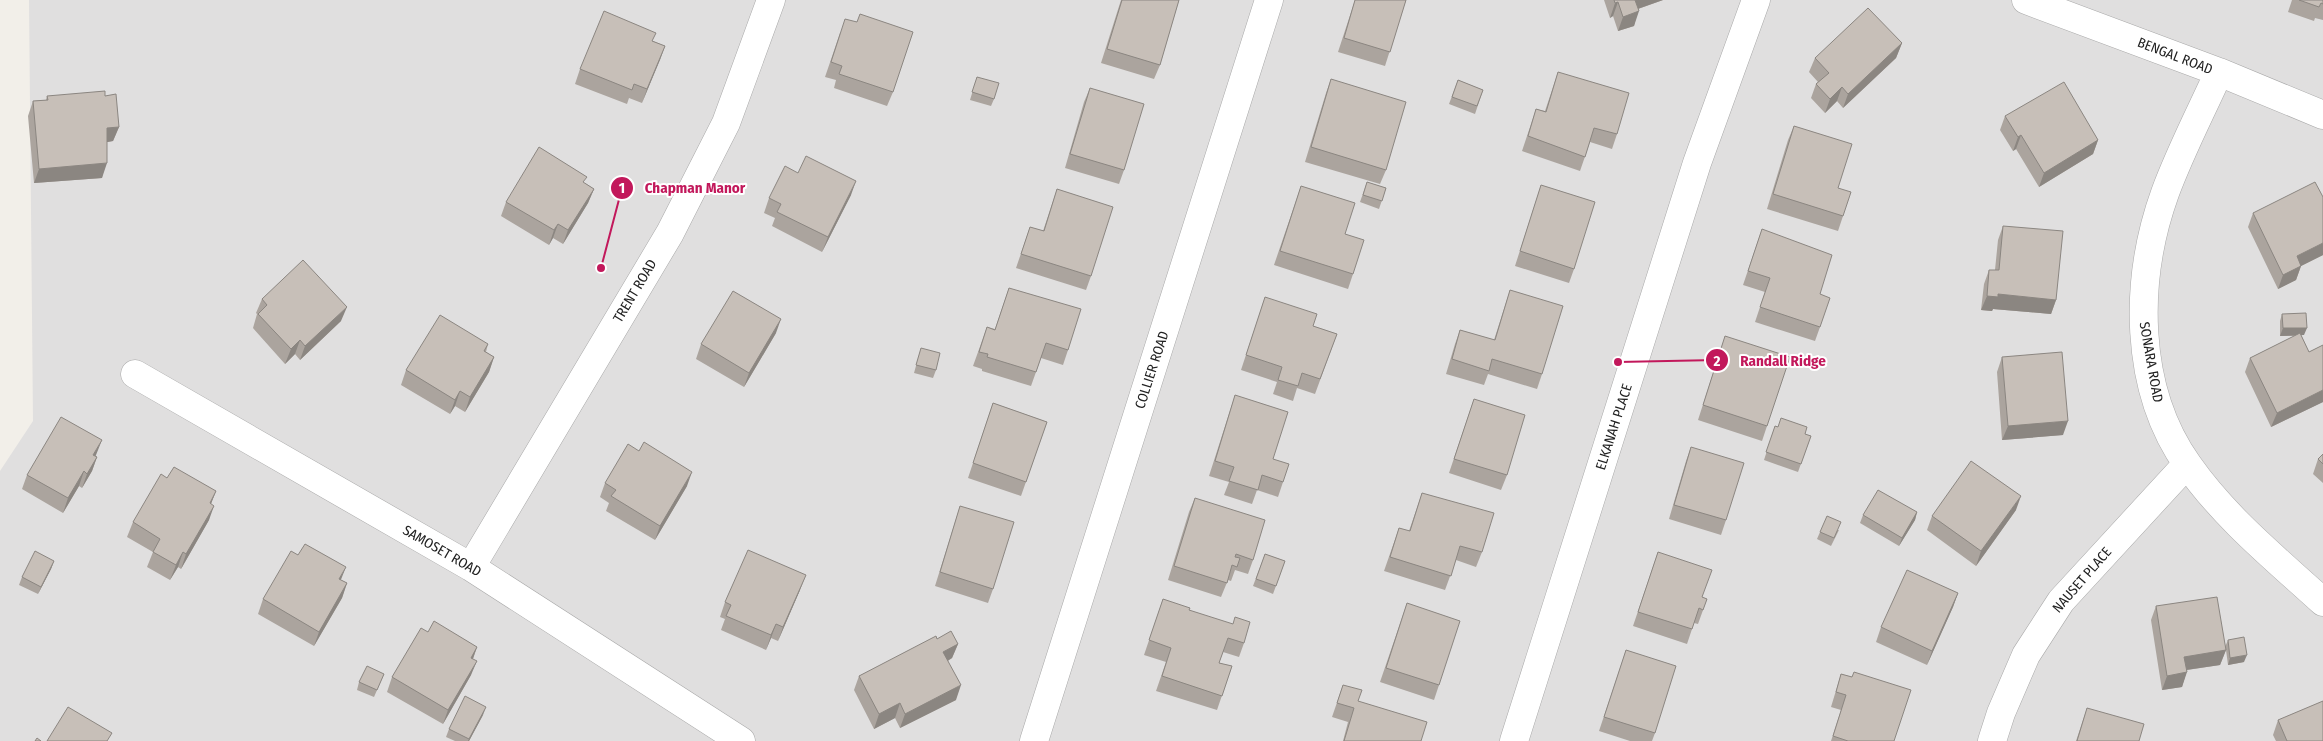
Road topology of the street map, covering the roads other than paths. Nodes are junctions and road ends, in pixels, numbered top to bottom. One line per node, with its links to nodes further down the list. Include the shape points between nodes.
1 (771, 0): 9 (street, TRENT ROAD, via 726,123 670,232)
2 (1269, 0): 12 (street, COLLIER ROAD)
3 (1756, 0): 13 (street, ELKANAH PLACE, via 1697,163)
4 (2026, 0): 5 (street, BENGAL ROAD)
5 (2219, 72): 6 (street, BENGAL ROAD); 8 (street, SONARA ROAD, via 2165,193 2150,248 2142,310 2148,364 2160,412)
6 (2323, 115)
7 (134, 374): 9 (street, SAMOSET ROAD)
8 (2187, 464): 10 (street, SONARA ROAD, via 2226,513); 14 (street, NAUSET PLACE, via 2061,601 2026,655)
9 (471, 567): 11 (street, SAMOSET ROAD)
10 (2323, 602)
11 (741, 741)
12 (1034, 741)
13 (1514, 741)
14 (1992, 741)

